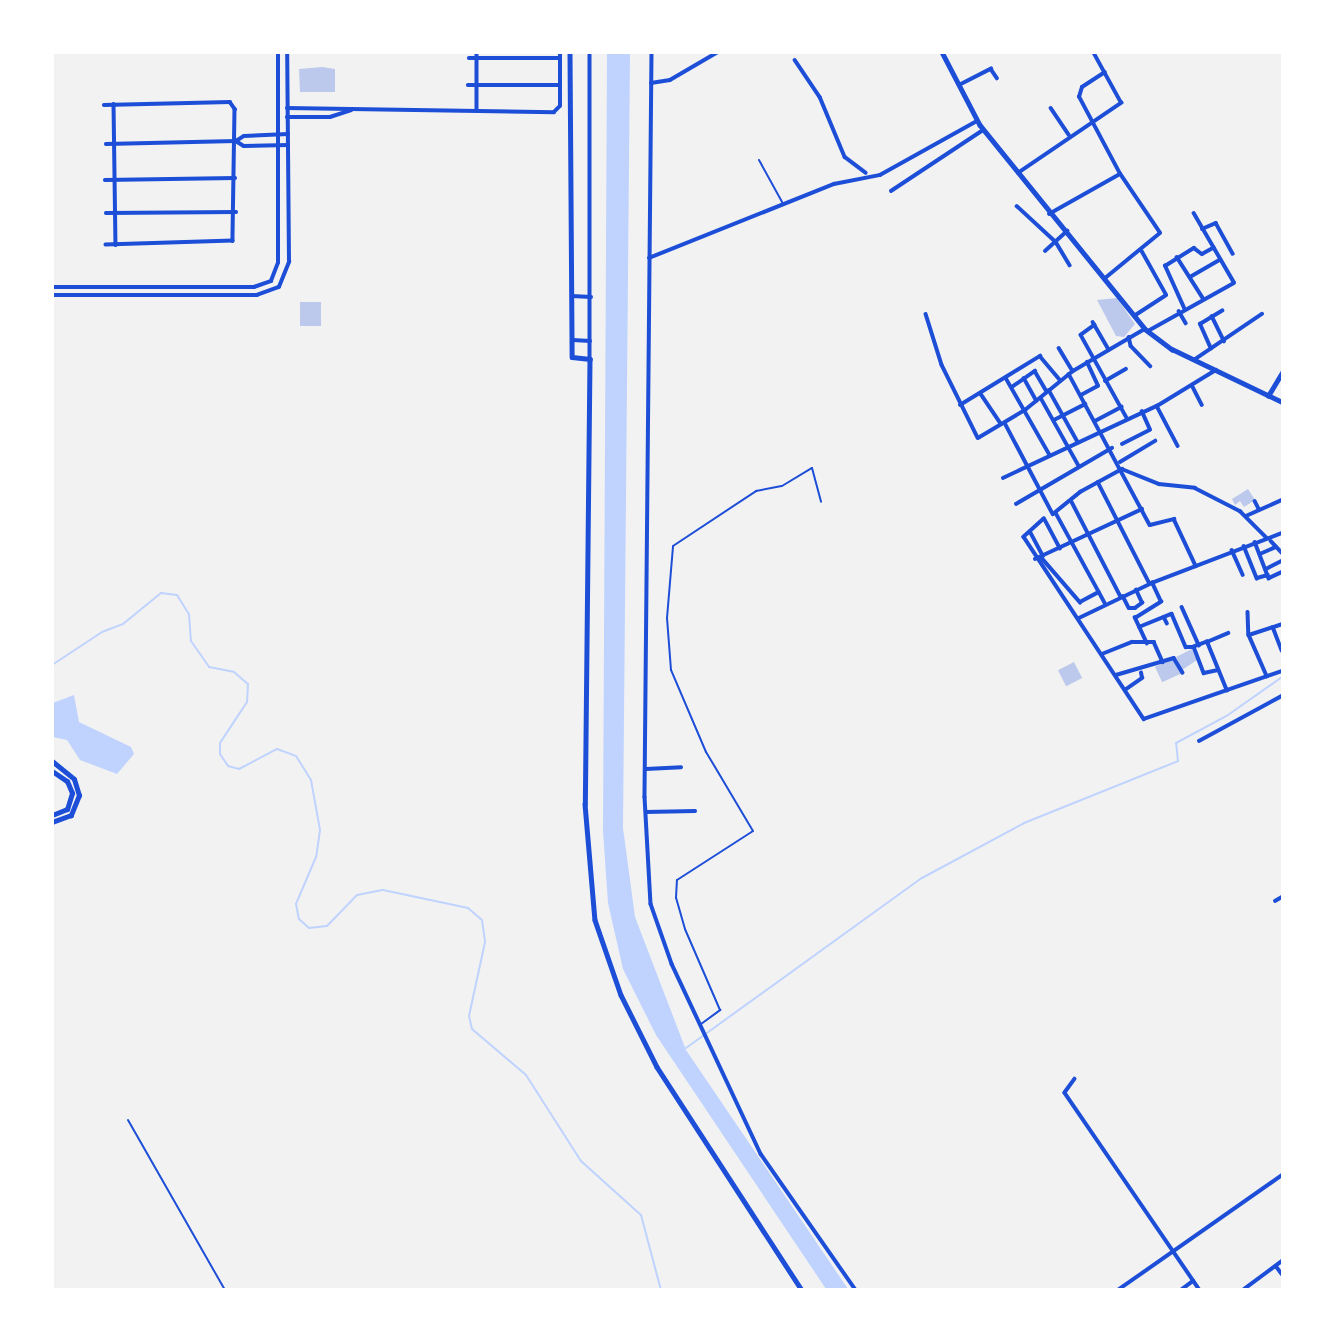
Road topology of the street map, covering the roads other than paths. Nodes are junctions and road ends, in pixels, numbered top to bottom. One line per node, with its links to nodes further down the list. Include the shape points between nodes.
1 (278, 52): 30 (street)
2 (287, 52): 22 (street)
3 (570, 52): 72 (street)
4 (590, 52): 73 (street)
5 (652, 52): 15 (street)
6 (718, 52): 15 (street, via 670,80)
7 (942, 52): 19 (street)
8 (1093, 52): 13 (street)
9 (477, 55): 10 (street); 11 (street); 17 (street)
10 (560, 55): 18 (street)
11 (469, 58)
12 (795, 60): 40 (street, via 820,97 845,157)
13 (1105, 72): 27 (street, via 1079,91); 27 (street, via 1121,103)
14 (997, 78): 19 (street, via 991,69)
15 (651, 83): 63 (street)
16 (468, 85): 17 (street)
17 (477, 85): 18 (street); 25 (street)
18 (560, 85): 25 (street, via 559,106 554,111)
19 (958, 85): 28 (street)
20 (104, 104): 21 (street)
21 (114, 104): 33 (street, via 230,102 236,109); 35 (street)
22 (287, 108): 24 (street); 26 (street)
23 (1051, 108): 32 (street)
24 (354, 110): 25 (street); 26 (street, via 330,117)
25 (477, 110)
26 (288, 117): 31 (street)
27 (1093, 120): 32 (street); 41 (street)
28 (977, 121): 29 (street); 40 (street, via 880,175)
29 (983, 130): 39 (street); 45 (street)
30 (279, 134): 31 (street); 33 (street, via 244,136); 36 (street)
31 (288, 134): 37 (street)
32 (1070, 136): 39 (street)
33 (236, 141): 35 (street); 36 (street, via 244,146); 42 (street)
34 (106, 144): 35 (street)
35 (114, 144): 43 (street)
36 (279, 145): 37 (street); 69 (street, via 278,263 271,281 254,288)
37 (288, 145): 71 (street, via 289,262 279,287 257,295)
38 (759, 160): 46 (lane)
39 (1018, 173): 51 (street)
40 (868, 174): 46 (street)
41 (1121, 174): 51 (street); 60 (street, via 1160,233)
42 (236, 178): 43 (street); 48 (street)
43 (115, 179): 44 (street); 49 (street)
44 (105, 180)
45 (891, 191)
46 (783, 205): 63 (street)
47 (1017, 206): 55 (street)
48 (236, 212): 49 (street); 56 (street, via 236,236 228,244)
49 (115, 213): 50 (street); 56 (street)
50 (106, 214)
51 (1049, 214): 54 (street)
52 (1194, 214): 53 (street)
53 (1202, 229): 58 (street); 61 (street, via 1216,223)
54 (1067, 231): 55 (street); 67 (street)
55 (1056, 242): 59 (street); 65 (street)
56 (116, 245): 57 (street)
57 (106, 246)
58 (1213, 248): 62 (street, via 1202,254 1194,248); 64 (street)
59 (1045, 251)
60 (1141, 251): 67 (street); 80 (street, via 1166,295)
61 (1233, 254)
62 (1177, 257): 66 (street); 75 (street, via 1165,268)
63 (649, 258): 202 (street)
64 (1220, 260): 66 (street); 74 (street, via 1234,283)
65 (1070, 265)
66 (1190, 277): 74 (street)
67 (1104, 279): 80 (street)
68 (52, 286): 69 (street)
69 (95, 287): 71 (street)
70 (52, 295): 71 (street)
71 (96, 295)
72 (572, 296): 73 (street); 85 (street)
73 (591, 297): 86 (street)
74 (1203, 298): 75 (street)
75 (1184, 308): 77 (street)
76 (1222, 311): 81 (street)
77 (1179, 312): 82 (street); 83 (street)
78 (926, 314): 112 (street)
79 (1262, 314): 87 (street)
80 (1133, 316): 83 (street)
81 (1212, 316): 87 (street); 89 (street, via 1200,324)
82 (1186, 323)
83 (1146, 330): 84 (street); 93 (street)
84 (1129, 337): 90 (street); 94 (street)
85 (573, 340): 86 (street); 91 (street, via 573,359)
86 (590, 341): 91 (street)
87 (1224, 341): 89 (street)
88 (1059, 348): 97 (street)
89 (1211, 349): 93 (street)
90 (1109, 350): 92 (street); 92 (street, via 1094,323 1080,333)
91 (590, 359): 220 (street, via 585,804 597,930 626,1006 657,1067)
92 (1090, 360): 97 (street); 102 (street); 107 (street, via 1098,386)
93 (1194, 360): 96 (street)
94 (1150, 366)
95 (1126, 369): 102 (street)
96 (1216, 370): 104 (street); 108 (street)
97 (1071, 373): 101 (street); 107 (street)
98 (1283, 373): 108 (street)
99 (1006, 378): 101 (street, via 1042,355); 103 (street); 106 (street)
100 (1024, 379): 103 (street); 105 (street, via 1035,371); 109 (street)
101 (1060, 380): 105 (street)
102 (1105, 381): 115 (street)
103 (1012, 387): 116 (street)
104 (1193, 387): 113 (street); 114 (street)
105 (1048, 391): 109 (street); 118 (street)
106 (981, 394): 112 (street); 122 (street)
107 (1081, 395): 111 (street)
108 (1268, 396): 110 (street)
109 (1039, 399): 116 (street); 120 (street)
110 (1283, 402)
111 (1085, 404): 118 (street); 121 (street)
112 (960, 405): 122 (street, via 978,438)
113 (1202, 405)
114 (1157, 406): 117 (street); 128 (street)
115 (1121, 407): 119 (street); 121 (street)
116 (1025, 410): 122 (street); 130 (street)
117 (1142, 412): 119 (street); 126 (street, via 1150,430)
118 (1063, 415): 120 (street); 125 (street)
119 (1127, 418): 123 (street)
120 (1054, 420): 127 (street)
121 (1095, 421): 123 (street)
122 (1004, 424): 133 (street)
123 (1102, 431): 125 (street); 129 (street)
124 (1155, 441): 131 (street)
125 (1078, 442): 127 (street)
126 (1122, 444)
127 (1068, 446): 130 (street); 132 (street)
128 (1178, 446)
129 (1112, 448): 131 (street); 132 (street)
130 (1050, 455): 133 (street)
131 (1119, 463): 134 (street)
132 (1079, 466): 137 (street)
133 (1026, 467): 135 (street); 137 (street)
134 (1122, 469): 136 (street); 143 (street); 146 (street, via 1158,484 1195,488)
135 (1003, 478)
136 (1098, 482): 141 (street); 147 (street)
137 (1039, 491): 142 (street); 145 (street)
138 (1255, 500): 144 (street)
139 (1283, 500): 144 (street)
140 (821, 502): 210 (lane, via 816,471 809,469 782,486 756,491 673,546 667,618 671,670 706,752 753,831 677,880 676,898 685,929 720,1010)
141 (1072, 502): 145 (street); 150 (street)
142 (1016, 504)
143 (1142, 509): 147 (street); 162 (street, via 1152,527 1174,519)
144 (1259, 509): 146 (street)
145 (1056, 513): 153 (street)
146 (1245, 517): 151 (street)
147 (1118, 520): 150 (street); 168 (street)
148 (1031, 533): 156 (street, via 1030,528 1044,519); 160 (street); 160 (street, via 1024,539)
149 (1283, 533): 151 (street)
150 (1089, 535): 153 (street); 172 (street)
151 (1269, 539): 152 (street); 155 (street)
152 (1255, 542): 154 (street); 159 (street)
153 (1074, 543): 156 (street); 171 (street)
154 (1244, 546): 157 (street); 166 (street, via 1257,578)
155 (1276, 547): 158 (street); 159 (street)
156 (1059, 549): 160 (street)
157 (1232, 550): 162 (street); 165 (street)
158 (1283, 553)
159 (1260, 554): 163 (street)
160 (1040, 558): 167 (street); 169 (street)
161 (1283, 561): 163 (street)
162 (1196, 566): 168 (street)
163 (1266, 569): 166 (street)
164 (1282, 573): 166 (street)
165 (1243, 575)
166 (1268, 575)
167 (1061, 578): 169 (street); 171 (street, via 1080,602)
168 (1151, 583): 170 (street); 180 (street, via 1161,601 1136,615)
169 (1052, 584): 177 (street)
170 (1136, 590): 172 (street); 172 (street, via 1142,603 1135,608 1130,609)
171 (1099, 592): 173 (street)
172 (1122, 596): 173 (street)
173 (1106, 604): 177 (street)
174 (1182, 607): 186 (street)
175 (1248, 612): 183 (street)
176 (1164, 617): 178 (street); 180 (street); 186 (street, via 1172,614 1186,648)
177 (1079, 618): 188 (street)
178 (1167, 623)
179 (1283, 624): 181 (street)
180 (1139, 627): 185 (street)
181 (1273, 627): 183 (street); 187 (street)
182 (1228, 633): 184 (street)
183 (1249, 635): 195 (street)
184 (1207, 642): 186 (street); 190 (street)
185 (1147, 644): 188 (street, via 1131,642); 189 (street, via 1155,643)
186 (1196, 646): 190 (street, via 1204,673)
187 (1283, 650)
188 (1102, 653): 194 (street)
189 (1163, 662): 193 (street, via 1175,658); 194 (street)
190 (1218, 670): 197 (street)
191 (1283, 671): 195 (street)
192 (1141, 673): 196 (street, via 1142,678)
193 (1182, 673)
194 (1116, 675): 196 (street)
195 (1267, 677): 197 (street)
196 (1125, 690): 197 (street, via 1147,721)
197 (1227, 691)
198 (1283, 696): 199 (street)
199 (1199, 741)
200 (52, 761): 207 (main road, via 74,779 79,795 71,815)
201 (681, 767): 202 (street)
202 (646, 769): 205 (street)
203 (52, 771): 206 (main road, via 67,781 72,793 67,809)
204 (695, 811): 205 (street)
205 (646, 812): 210 (street, via 654,915)
206 (52, 815)
207 (52, 822)
208 (1283, 897): 209 (street)
209 (1275, 901)
210 (701, 1024): 221 (street, via 761,1154)
211 (1075, 1079): 214 (street, via 1065,1093)
212 (128, 1120): 219 (lane)
213 (1283, 1175): 214 (street)
214 (1173, 1250): 218 (street); 222 (street)
215 (1283, 1261): 216 (street)
216 (1276, 1266): 217 (street); 225 (street)
217 (1283, 1274)
218 (1194, 1280): 223 (street); 224 (street)
219 (225, 1290)
220 (802, 1290)
221 (856, 1290)
222 (1118, 1290)
223 (1181, 1290)
224 (1200, 1290)
225 (1243, 1290)

